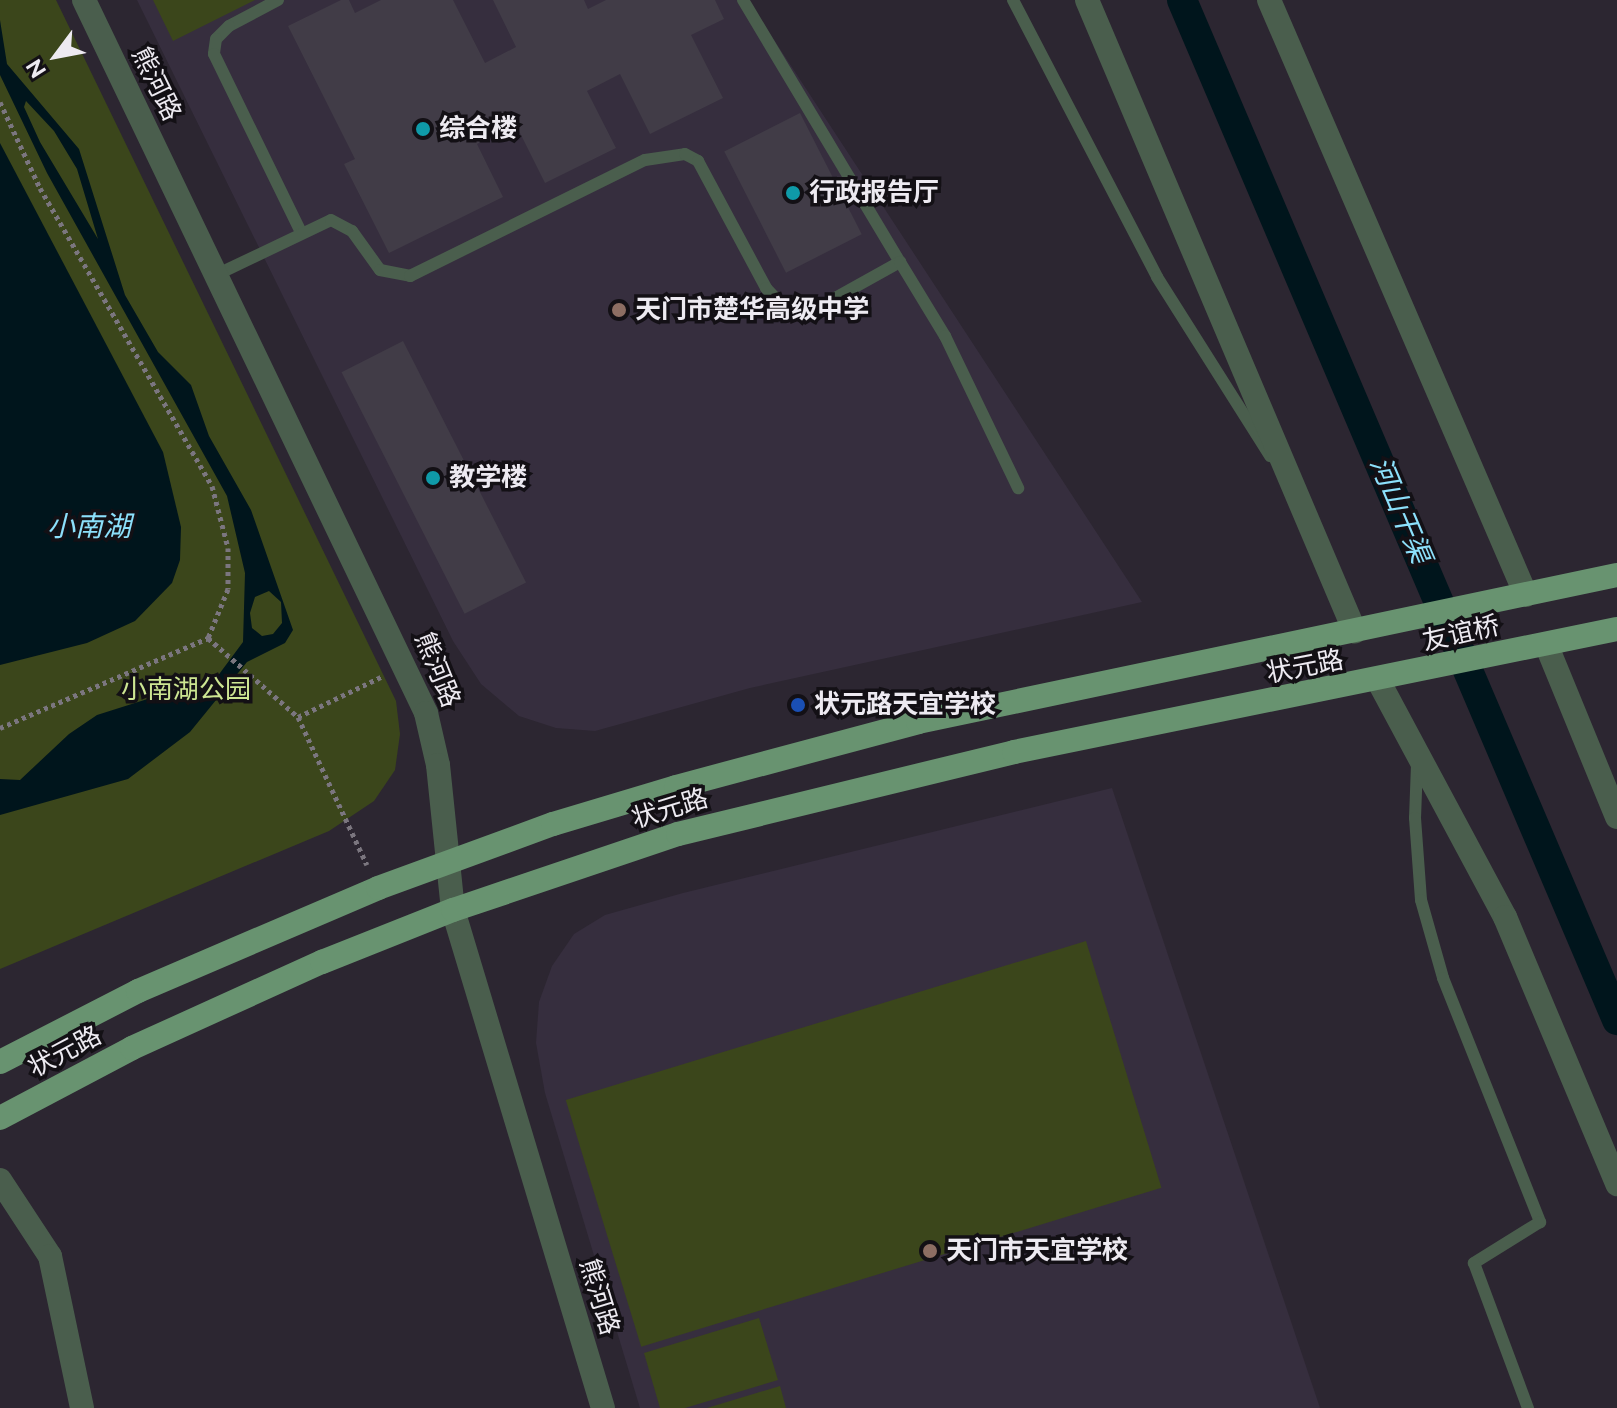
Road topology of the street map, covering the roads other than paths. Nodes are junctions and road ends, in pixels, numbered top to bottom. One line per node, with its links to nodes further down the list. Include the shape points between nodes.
1 (84, 0): 9 (street, 熊河路)
2 (278, 0): 7 (lane, via 229,26 216,39 214,54)
3 (743, 0): 8 (lane)
4 (1013, 0): 11 (lane, via 1157,277)
5 (1087, 0): 11 (street)
6 (1269, 0): 13 (street)
7 (301, 232): 8 (lane, via 331,220 342,222 380,270 410,276 645,160 685,154 698,161 766,288 780,303 819,307); 9 (lane)
8 (900, 262): 10 (lane, via 945,336)
9 (218, 274): 20 (street, 熊河路, via 407,665 438,765)
10 (1018, 488)
11 (1302, 506): 15 (street)
12 (1617, 575): 13 (main road)
13 (1526, 595): 15 (main road, 友谊桥)
14 (1617, 629): 16 (main road)
15 (1366, 630): 20 (main road, 状元路, via 918,722 663,791)
16 (1542, 645): 17 (main road, 友谊桥); 19 (street)
17 (1388, 679): 18 (street); 21 (main road, 状元路, via 1014,752 779,806 678,834)
18 (1418, 748): 25 (street, via 1505,917); 28 (lane, via 1415,818 1421,900 1443,978 1540,1222 1474,1263)
19 (1617, 817)
20 (446, 863): 21 (street, 熊河路); 22 (main road, 状元路, via 138,991)
21 (453, 910): 23 (main road, 状元路, via 229,1002); 27 (street, 熊河路)
22 (0, 1062)
23 (0, 1118)
24 (0, 1180): 26 (street, via 50,1256)
25 (1617, 1184)
26 (82, 1408)
27 (603, 1408)
28 (1528, 1408)

